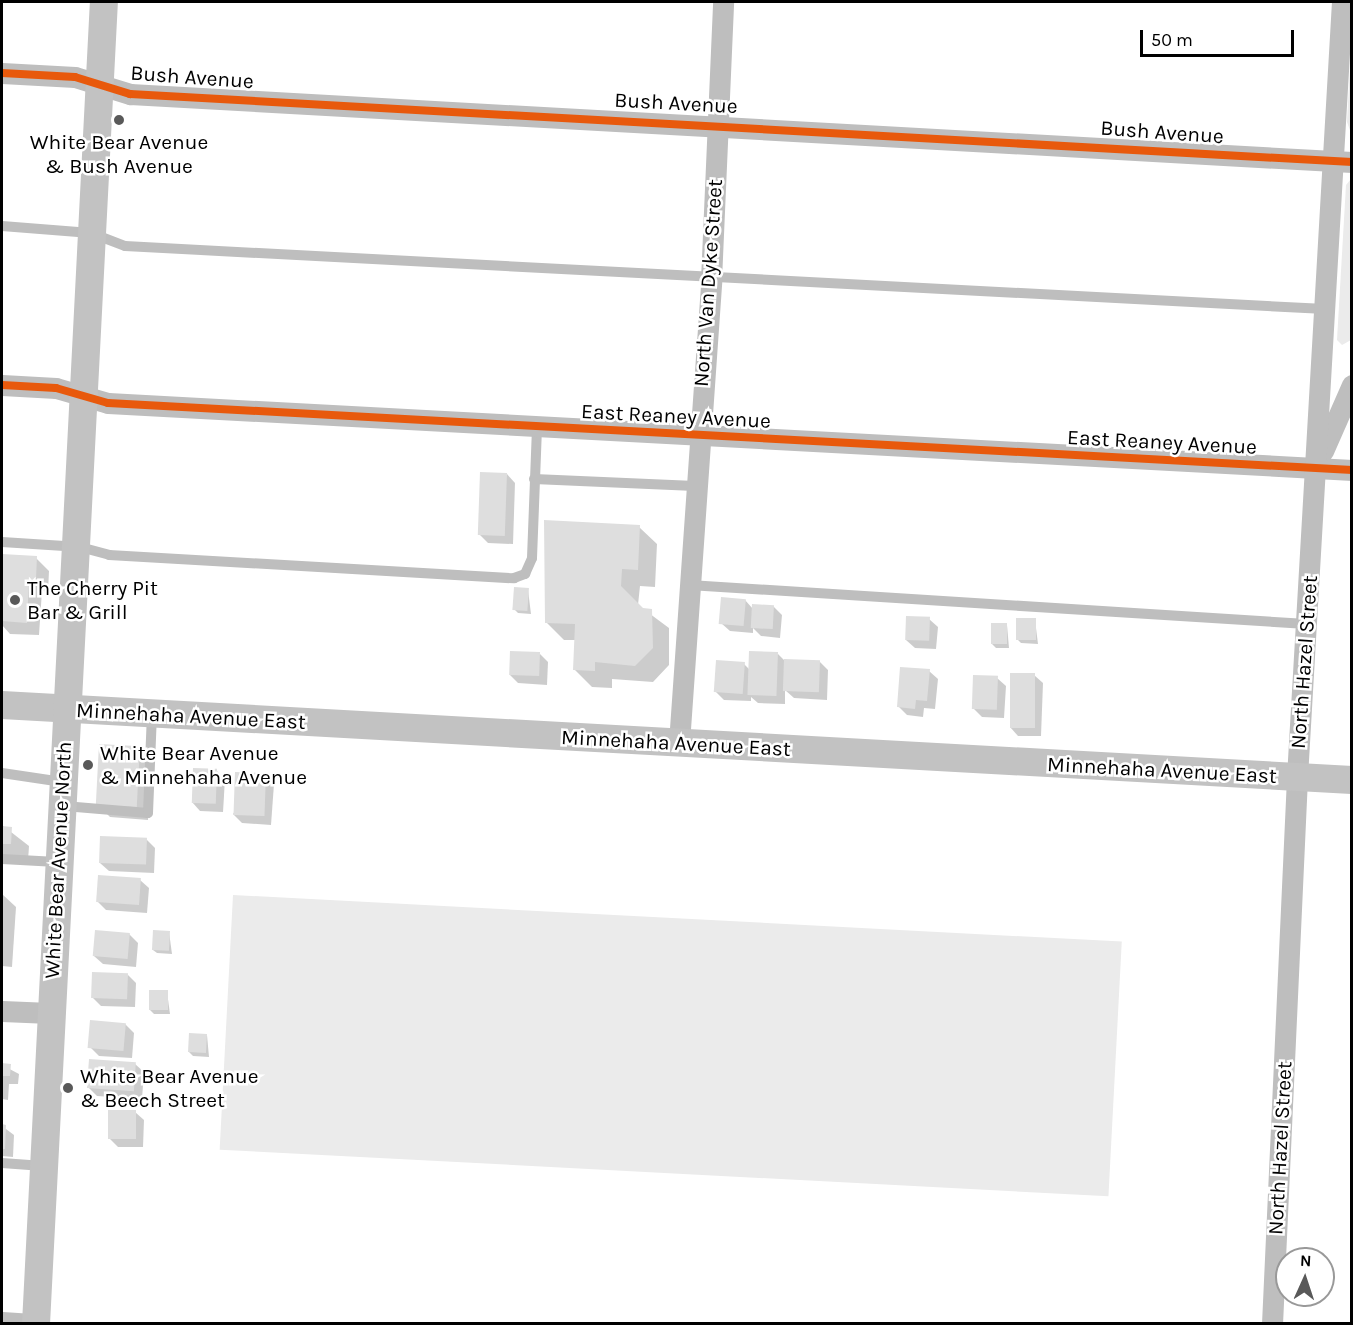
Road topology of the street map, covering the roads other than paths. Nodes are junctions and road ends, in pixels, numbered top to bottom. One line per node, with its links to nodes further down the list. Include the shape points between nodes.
1 (104, 2): 5 (main road, White Bear Avenue North)
2 (723, 2): 6 (street, North Van Dyke Street)
3 (1342, 2): 7 (street, North Hazel Street)
4 (2, 73): 5 (street, Bush Avenue, via 75,77)
5 (98, 84): 6 (street, Bush Avenue, via 130,94); 9 (main road, White Bear Avenue North)
6 (717, 123): 7 (street, Bush Avenue); 10 (street, North Van Dyke Street)
7 (1342, 162): 11 (street, North Hazel Street)
8 (2, 226): 9 (lane)
9 (91, 233): 10 (lane, via 125,246); 14 (main road, White Bear Avenue North)
10 (711, 280): 11 (lane); 16 (street, North Van Dyke Street)
11 (1325, 309): 17 (street, North Hazel Street)
12 (2, 385): 14 (street, East Reaney Avenue)
13 (1352, 385): 17 (street)
14 (83, 395): 15 (street, East Reaney Avenue, via 108,403); 22 (main road, White Bear Avenue North)
15 (537, 427): 16 (street, East Reaney Avenue); 19 (lane)
16 (698, 435): 17 (street, East Reaney Avenue); 20 (street, North Van Dyke Street)
17 (1316, 469): 18 (street, East Reaney Avenue); 24 (street, North Hazel Street)
18 (1352, 470)
19 (534, 479): 20 (lane); 22 (lane, via 532,558 525,574 514,578 110,555)
20 (695, 486): 23 (street, North Van Dyke Street)
21 (2, 542): 22 (lane)
22 (80, 547): 26 (main road, White Bear Avenue North)
23 (689, 585): 24 (lane); 28 (street, North Van Dyke Street)
24 (1307, 624): 30 (street, North Hazel Street)
25 (2, 705): 26 (main road, Minnehaha Avenue East)
26 (66, 709): 27 (main road, Minnehaha Avenue East); 32 (main road, White Bear Avenue North)
27 (152, 715): 28 (main road, Minnehaha Avenue East); 32 (lane, via 148,813)
28 (679, 743): 30 (main road, Minnehaha Avenue East)
29 (2, 773): 32 (lane)
30 (1296, 777): 31 (main road, Minnehaha Avenue East); 41 (street, North Hazel Street)
31 (1352, 780)
32 (62, 793): 34 (main road, White Bear Avenue North)
33 (2, 859): 34 (lane)
34 (57, 862): 36 (main road, White Bear Avenue North)
35 (2, 1011): 36 (street)
36 (50, 1013): 38 (main road, White Bear Avenue North)
37 (2, 1164): 38 (lane)
38 (44, 1166): 40 (main road, White Bear Avenue North)
39 (2, 1322): 40 (street)
40 (34, 1323)
41 (1272, 1323)

